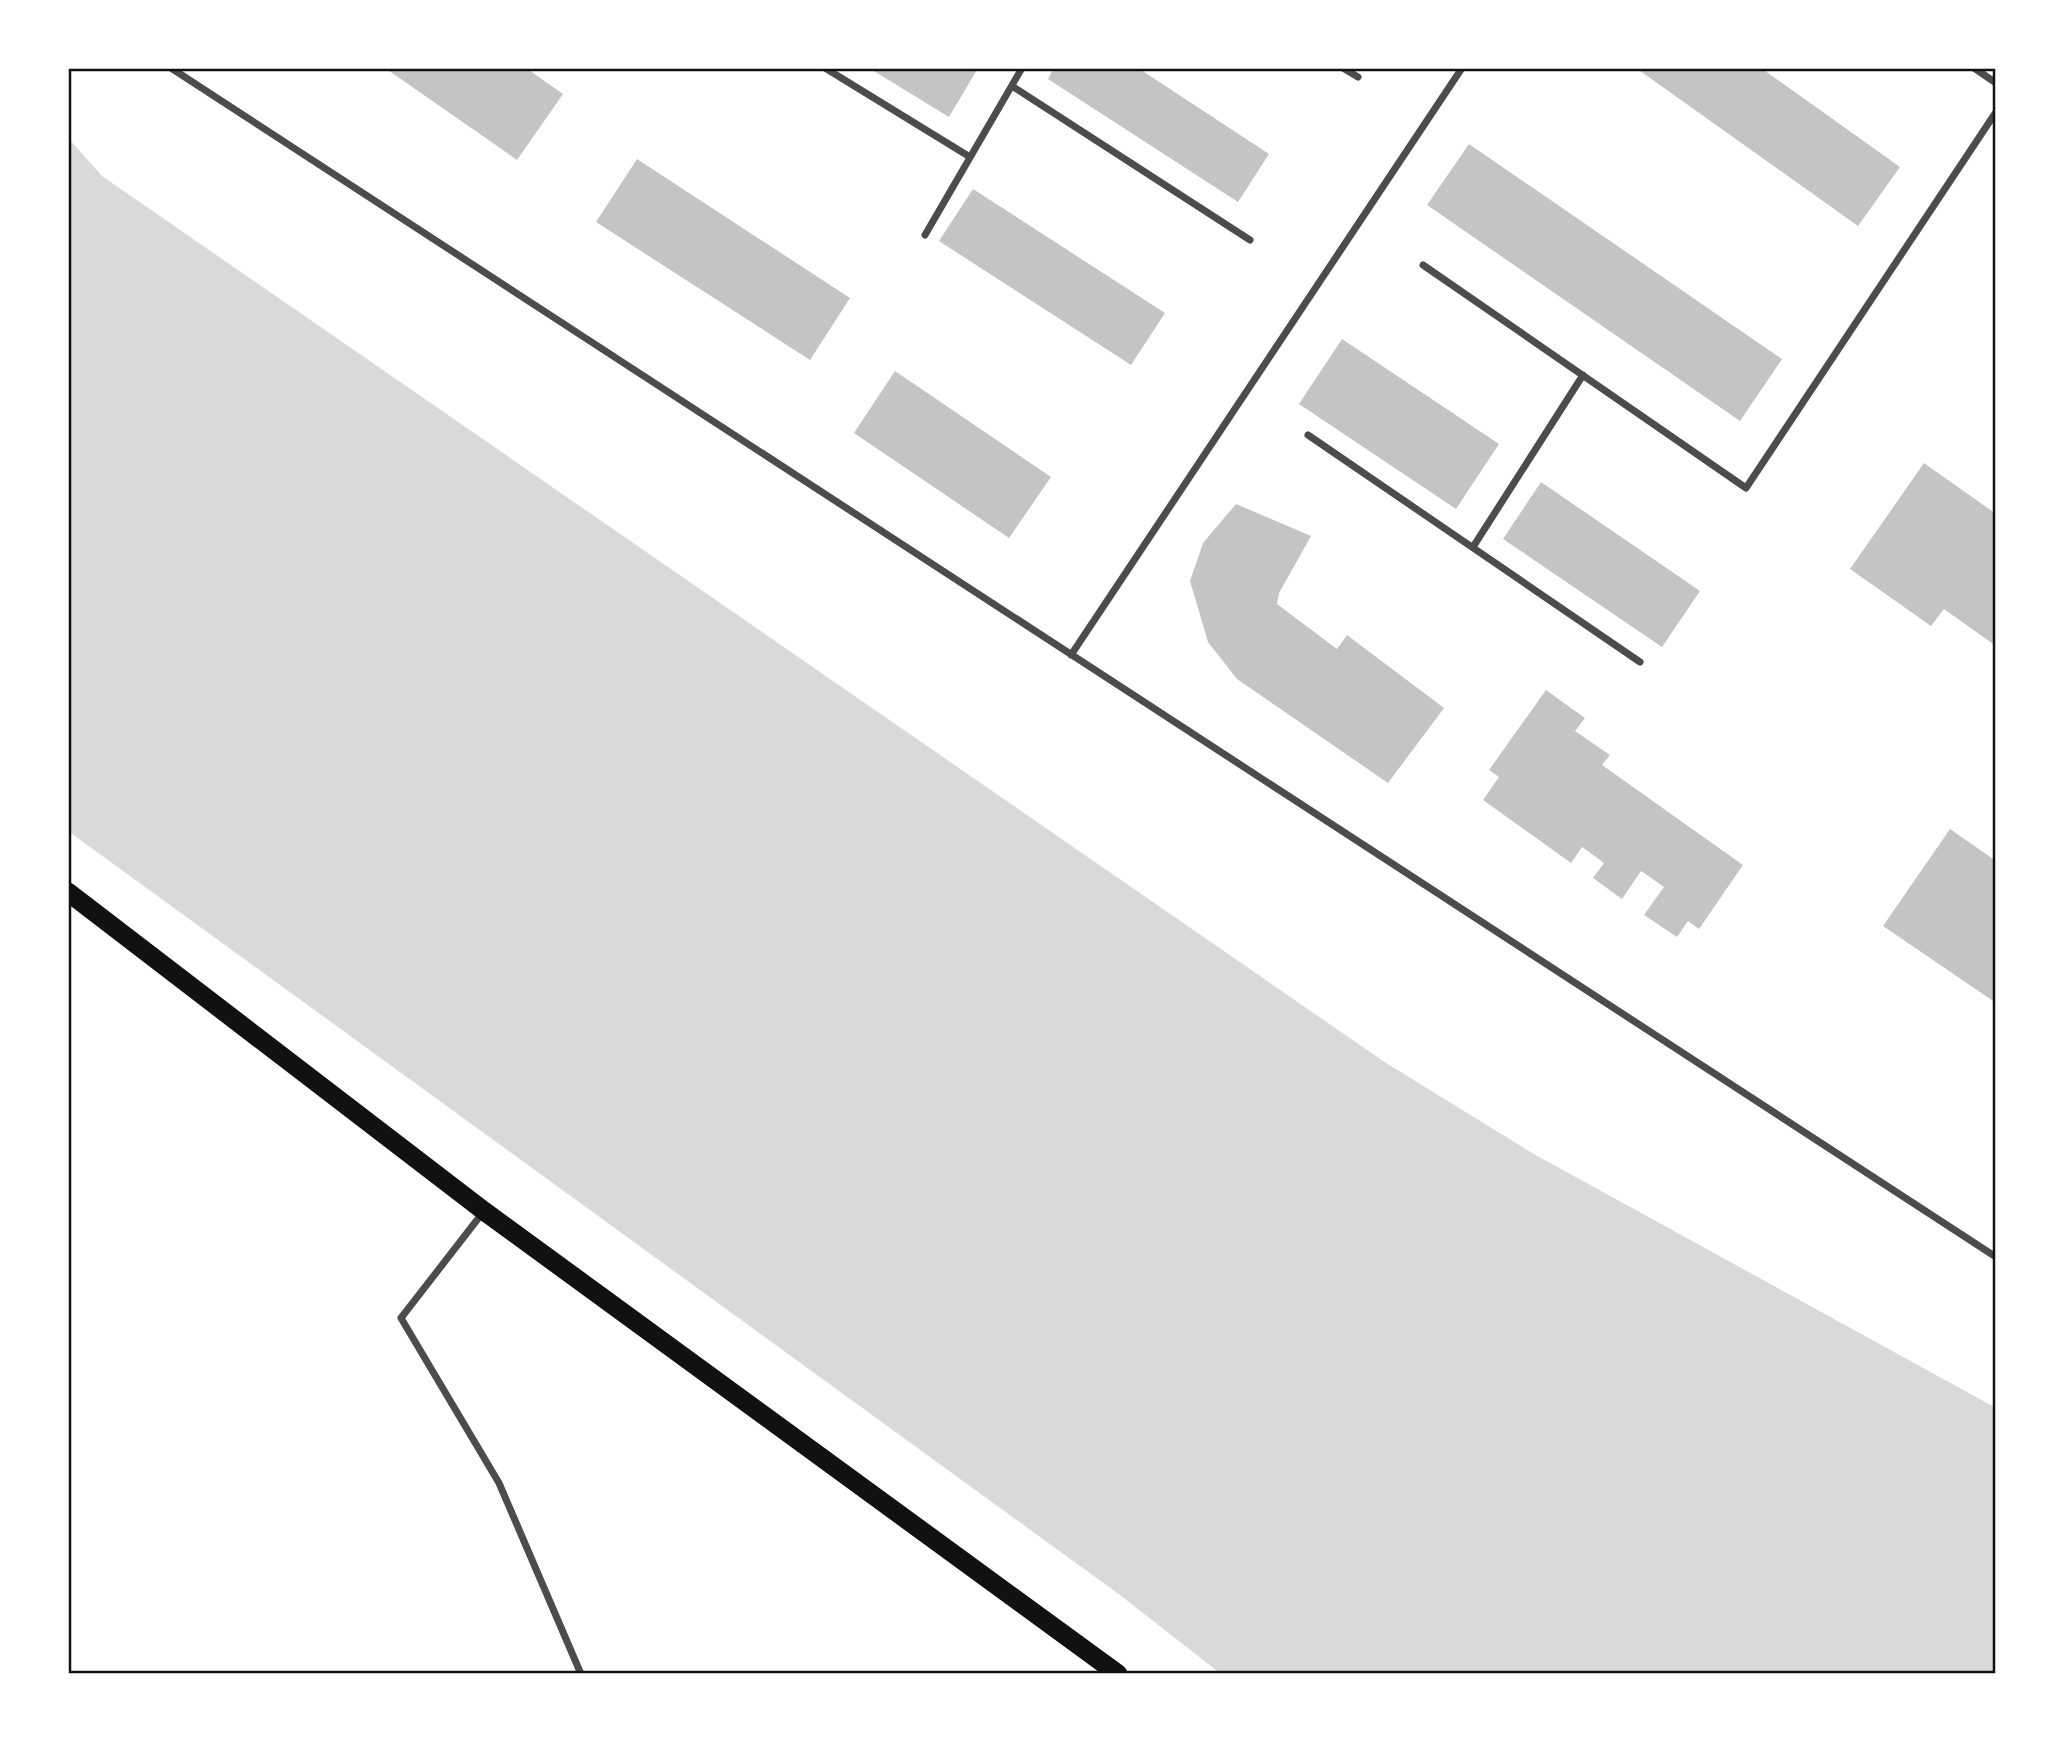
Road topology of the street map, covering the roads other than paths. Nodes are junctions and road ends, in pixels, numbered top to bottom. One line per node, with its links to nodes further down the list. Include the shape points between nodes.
1 (170, 68): 18 (street)
2 (825, 68): 11 (street)
3 (1022, 68): 9 (street)
4 (1343, 68): 7 (street)
5 (1462, 68): 18 (street)
6 (1974, 68): 8 (street)
7 (1358, 77)
8 (1996, 83)
9 (1012, 86): 11 (street); 13 (street)
10 (1996, 112): 15 (street, via 1746,488)
11 (970, 157): 12 (street)
12 (925, 235)
13 (1250, 240)
14 (1423, 265): 15 (street)
15 (1583, 375): 17 (street)
16 (1308, 435): 17 (street)
17 (1472, 547): 19 (street)
18 (1071, 655): 22 (street)
19 (1640, 662)
20 (68, 892): 21 (highway)
21 (484, 1211): 23 (street, via 401,1318 499,1483); 24 (highway)
22 (1996, 1257)
23 (581, 1674)
24 (1118, 1674)

